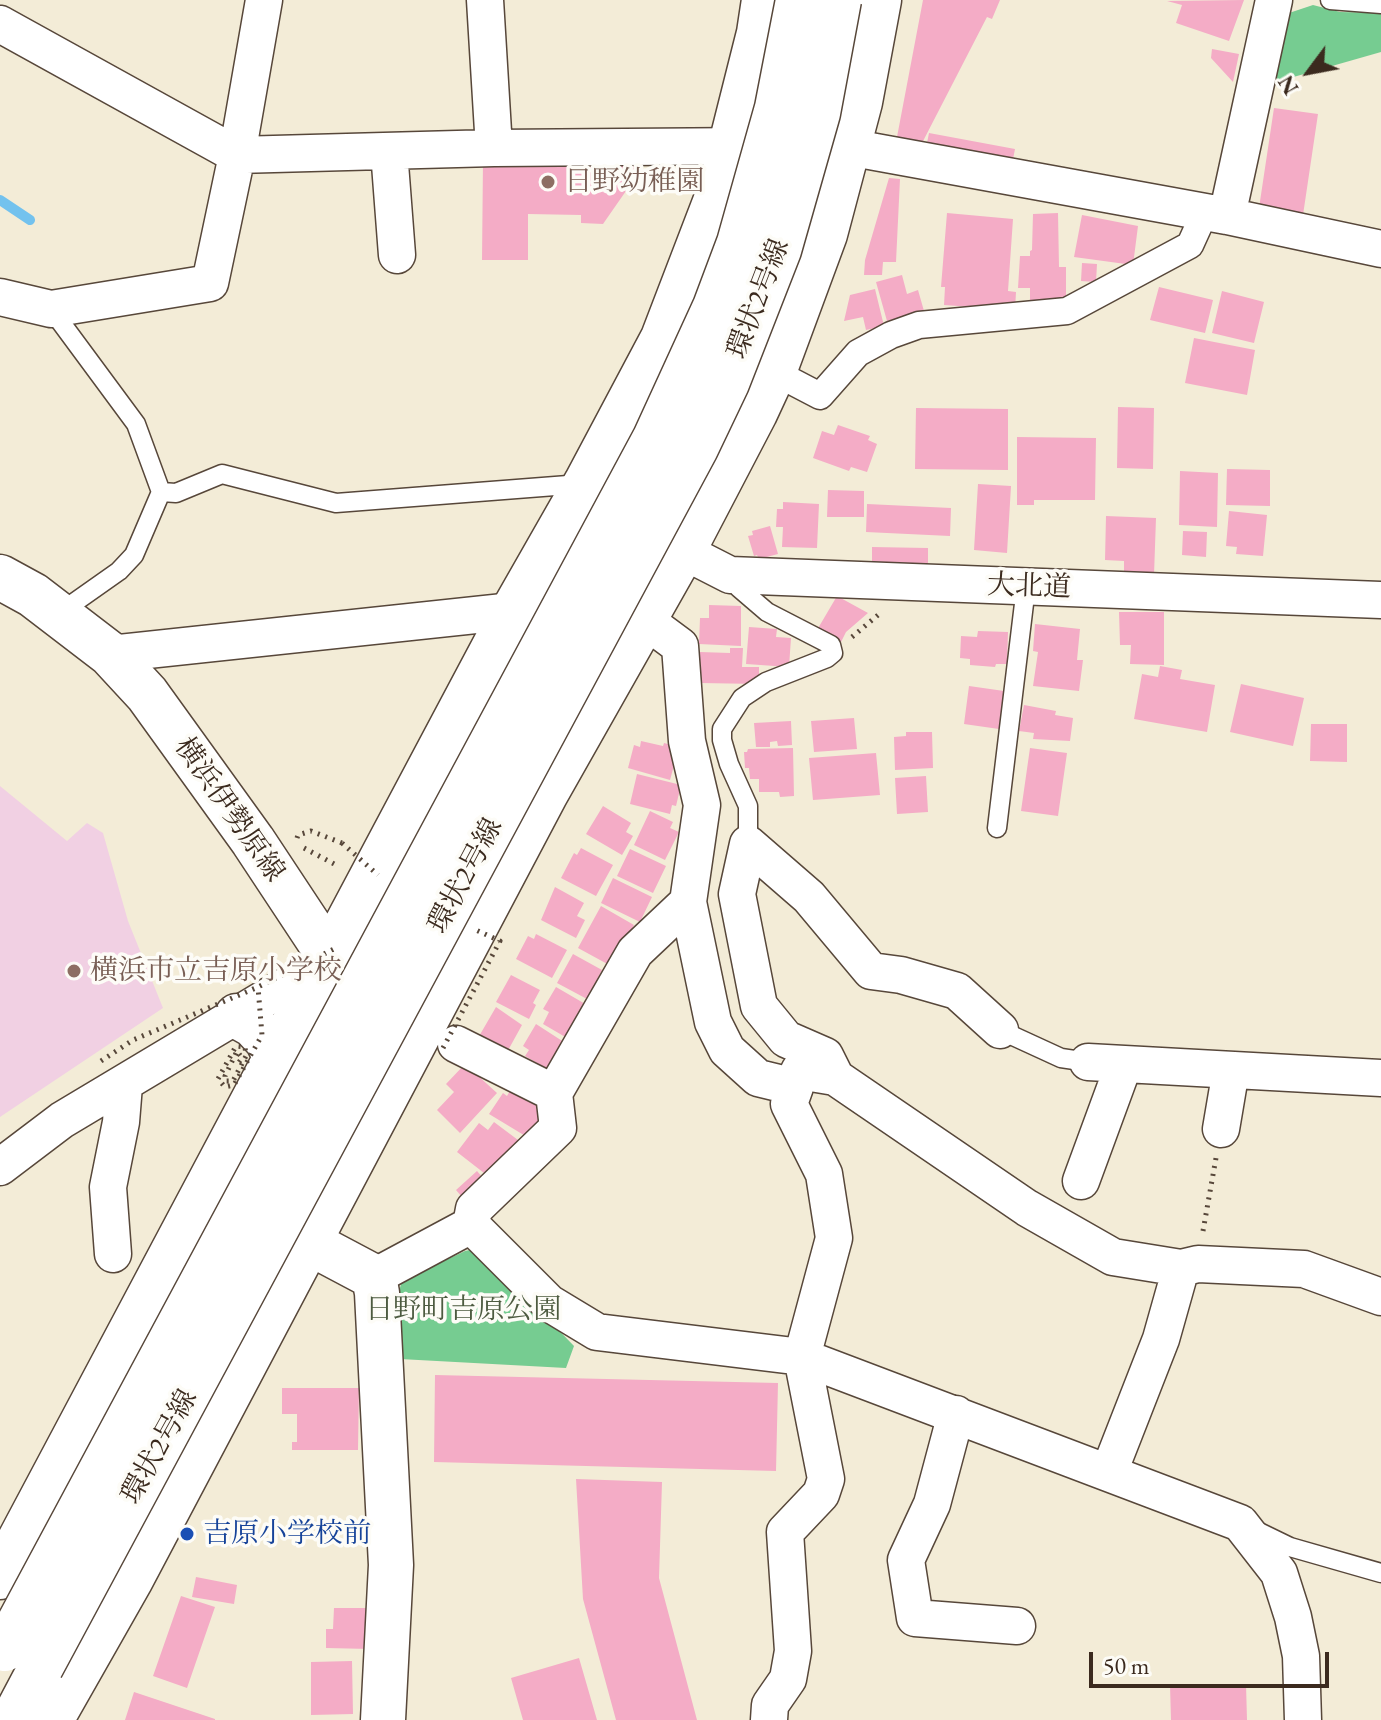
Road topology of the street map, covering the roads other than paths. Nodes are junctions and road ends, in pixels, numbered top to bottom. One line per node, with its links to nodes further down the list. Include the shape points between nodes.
1 (264, 0): 15 (street)
2 (485, 0): 13 (street)
3 (764, 0): 11 (main road)
4 (798, 0): 68 (main road, 環状2号線, bridge, via 774,121 739,243 655,438)
5 (839, 0): 68 (main road, 環状2号線, bridge, via 818,113 779,250 696,448)
6 (879, 0): 12 (main road)
7 (1330, 0): 9 (lane)
8 (1280, 2): 16 (street, via 1266,31)
9 (1381, 4)
10 (0, 24): 15 (street)
11 (732, 145): 12 (street); 13 (street); 22 (main road, via 663,338)
12 (848, 147): 16 (street); 21 (main road, via 825,234)
13 (494, 148): 14 (street)
14 (389, 151): 15 (street); 18 (street)
15 (237, 155): 20 (street, via 210,283)
16 (1216, 214): 17 (street); 21 (street, via 1190,245 1067,311 919,325 858,353 820,396)
17 (1381, 249)
18 (397, 255)
19 (0, 297): 20 (street)
20 (51, 309): 23 (lane, via 136,424)
21 (774, 372): 24 (main road)
22 (586, 483): 23 (lane, via 336,503 222,474 176,493); 29 (main road)
23 (161, 492): 30 (lane, via 134,555)
24 (683, 551): 25 (street, 大北道); 31 (main road)
25 (730, 575): 27 (street, 大北道); 34 (lane, via 767,612 831,645 833,653 742,698 722,729 729,764 748,806)
26 (0, 577): 30 (main road, 横浜伊勢原線)
27 (1026, 587): 28 (street, 大北道); 33 (lane)
28 (1381, 600)
29 (513, 611): 32 (street); 35 (main road)
30 (58, 614): 32 (main road, 横浜伊勢原線)
31 (645, 620): 37 (street, via 680,646 687,741 702,805); 51 (main road, via 545,795)
32 (110, 654): 36 (main road, 横浜伊勢原線, via 147,694)
33 (997, 828)
34 (748, 844): 40 (street, via 809,897 871,971 957,991); 46 (street, via 737,894 759,1006 786,1039 825,1056)
35 (356, 871): 36 (main road, via 347,896 318,897); 38 (main road)
36 (279, 881): 38 (main road, 横浜伊勢原線)
37 (688, 902): 48 (street, via 713,1022 727,1050 758,1078); 50 (street, via 635,952)
38 (331, 959): 39 (street); 42 (main road); 51 (main road, 横浜伊勢原線)
39 (248, 1001): 42 (main road, via 253,1025 267,1040); 49 (street)
40 (1000, 1030): 43 (lane, via 1061,1058)
41 (456, 1044): 50 (street)
42 (258, 1061): 66 (main road)
43 (1088, 1062): 44 (street)
44 (1124, 1064): 45 (street); 54 (street)
45 (1231, 1070): 47 (street); 52 (street)
46 (835, 1077): 48 (street); 54 (street)
47 (1381, 1078)
48 (797, 1079): 61 (street, via 789,1104 824,1174 834,1238)
49 (124, 1085): 53 (street, via 62,1120); 57 (street, via 108,1187)
50 (554, 1093): 55 (street, via 558,1128 474,1209)
51 (384, 1101): 56 (main road)
52 (1221, 1129)
53 (0, 1167)
54 (1066, 1206): 58 (street, via 1113,1257)
55 (471, 1225): 59 (street); 61 (street, via 549,1303 597,1332)
56 (308, 1242): 59 (main road); 70 (main road)
57 (113, 1254)
58 (1189, 1266): 60 (street, via 1304,1269); 63 (street)
59 (374, 1277): 71 (main road, via 391,1565)
60 (1381, 1297)
61 (802, 1357): 62 (street); 72 (street, via 826,1479 821,1494 785,1532 793,1651 788,1679 770,1705)
62 (956, 1414): 63 (street); 67 (street, via 932,1504 906,1560 915,1618)
63 (1109, 1472): 64 (street)
64 (1240, 1523): 65 (lane, via 1290,1547); 73 (street, via 1279,1573 1301,1656)
65 (1381, 1573)
66 (0, 1577)
67 (1017, 1626)
68 (15, 1658): 69 (main road, 環状2号線)
69 (13, 1720)
70 (51, 1720)
71 (383, 1720)
72 (769, 1720)
73 (1303, 1720)

